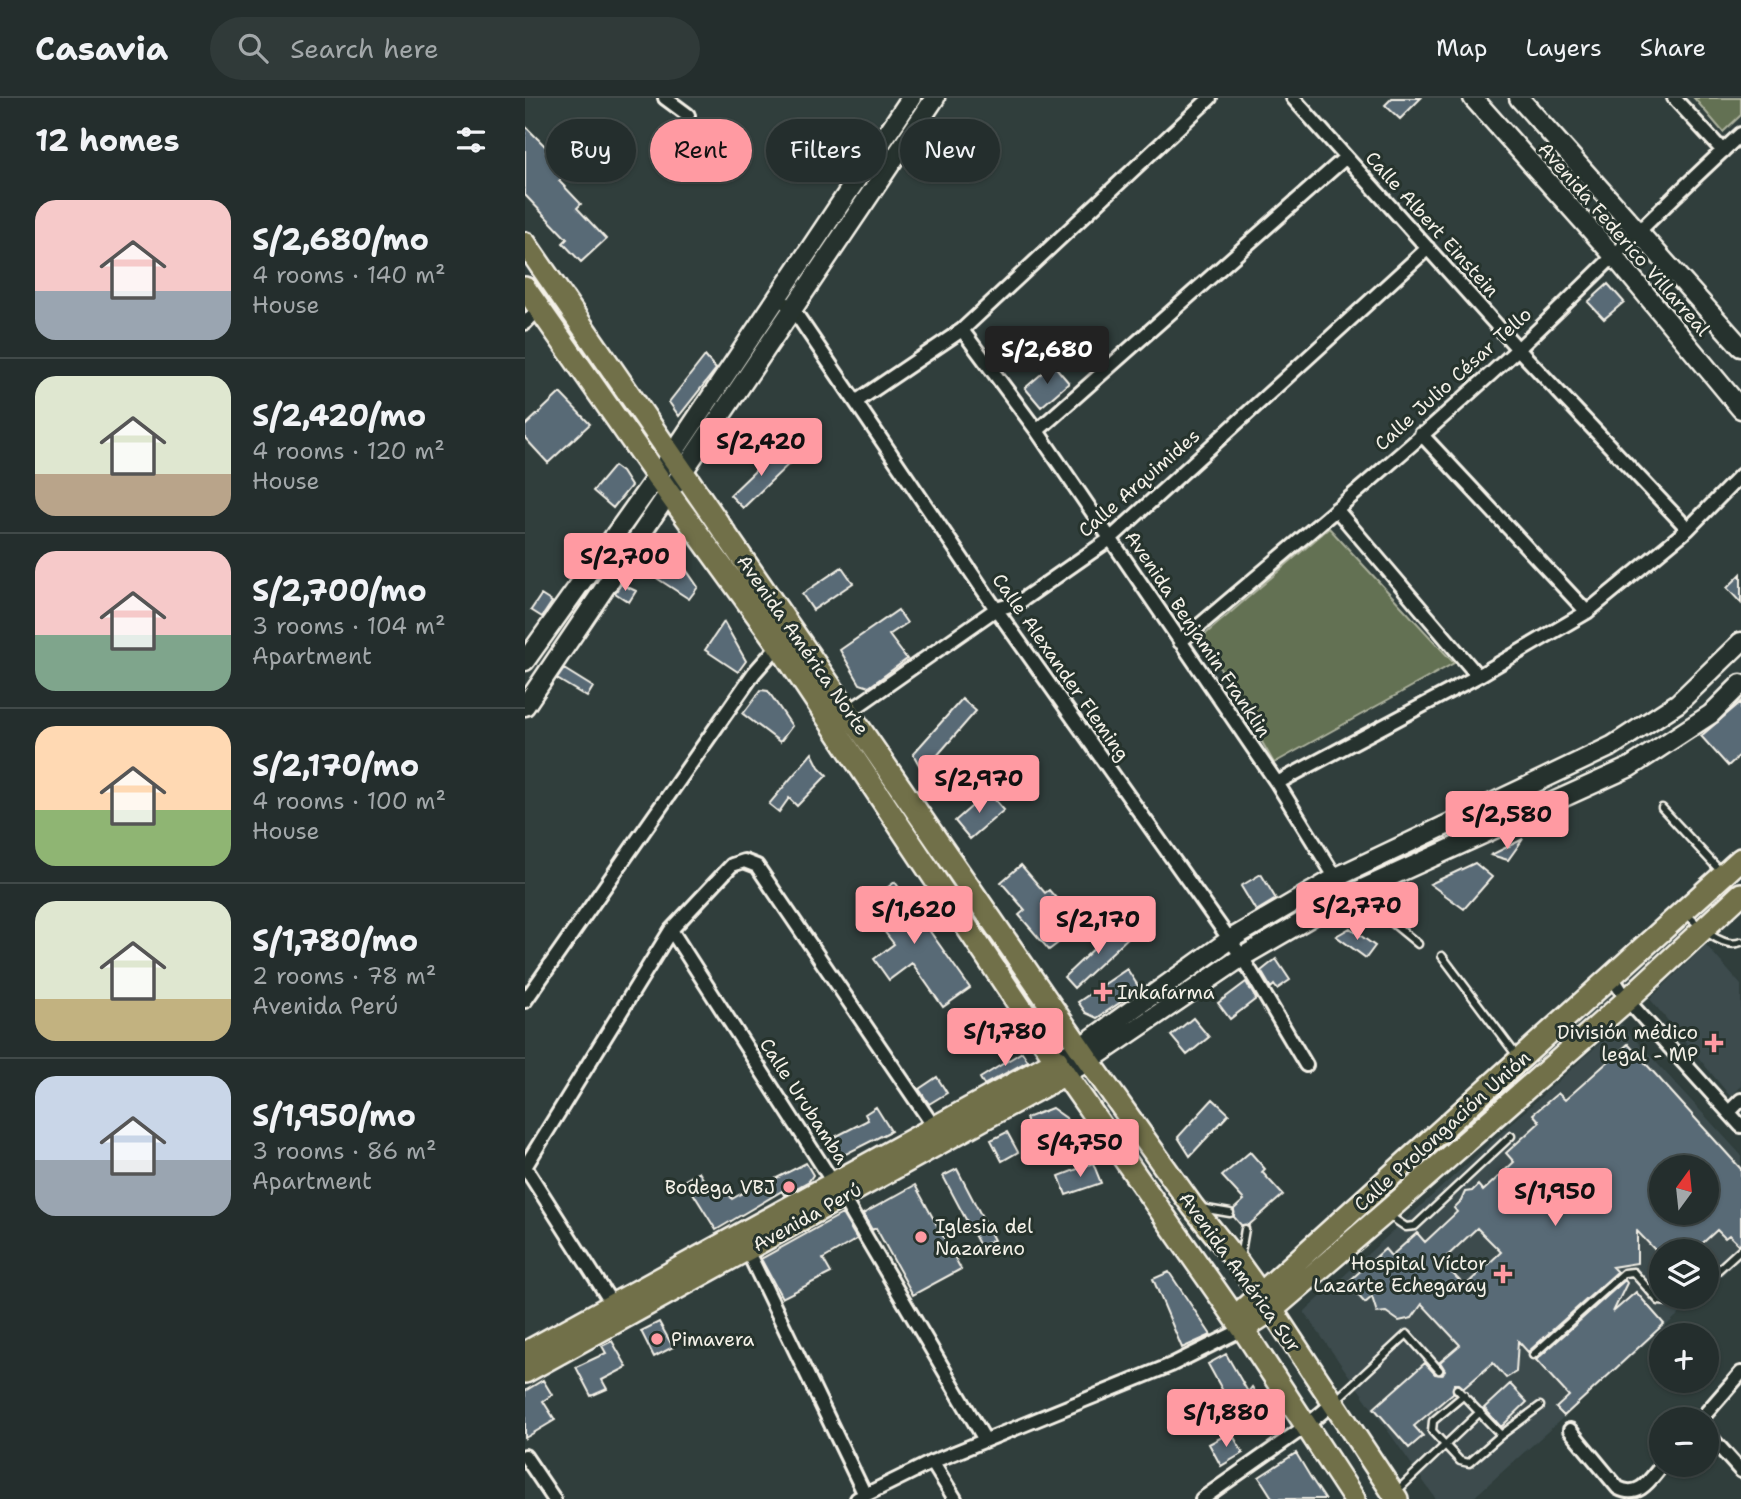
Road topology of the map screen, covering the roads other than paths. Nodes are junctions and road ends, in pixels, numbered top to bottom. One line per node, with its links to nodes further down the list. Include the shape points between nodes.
1 (665, 98): 9 (street)
2 (911, 98): 17 (street)
3 (935, 98): 18 (street)
4 (1210, 98): 23 (street)
5 (1293, 98): 12 (street, Calle Albert Einstein)
6 (1473, 98): 16 (street, Avenida Federico Villarreal)
7 (1519, 98): 13 (street, Avenida Federico Villarreal)
8 (1674, 98): 11 (street)
9 (688, 115)
10 (1741, 135): 11 (street, Calle Julio César Tello)
11 (1723, 150): 13 (street, Calle Julio César Tello)
12 (1346, 157): 15 (street, Calle Albert Einstein); 28 (street)
13 (1638, 230): 16 (street, Calle Julio César Tello); 24 (street, Avenida Federico Villarreal)
14 (525, 244): 30 (main road, Avenida América Norte)
15 (1428, 248): 25 (street, Calle Albert Einstein); 36 (street, Calle Arquimides)
16 (1614, 256): 25 (street, Calle Julio César Tello); 27 (street, Avenida Federico Villarreal)
17 (800, 262): 18 (street); 20 (street)
18 (817, 273): 21 (street)
19 (525, 288): 22 (main road, Avenida América Norte)
20 (777, 297): 21 (street, Calle Alexander Fleming); 30 (street)
21 (792, 308): 26 (street, Calle Alexander Fleming); 30 (street)
22 (532, 316): 32 (main road, Avenida América Norte)
23 (962, 330): 26 (street); 28 (street, Avenida Benjamin Franklin)
24 (1741, 347)
25 (1518, 349): 29 (street, Calle Julio César Tello); 35 (street, Calle Albert Einstein)
26 (857, 401): 37 (street, Calle Alexander Fleming)
27 (1741, 409)
28 (1037, 431): 36 (street, Avenida Benjamin Franklin)
29 (1421, 434): 34 (street, Calle Julio César Tello); 38 (street)
30 (678, 463): 32 (street); 33 (street); 39 (main road, Avenida América Norte)
31 (1741, 475): 35 (street)
32 (657, 476): 33 (main road, Avenida América Norte); 42 (street)
33 (670, 495): 39 (main road, Avenida América Norte); 45 (street)
34 (1336, 509): 40 (street, Calle Julio César Tello); 43 (street)
35 (1688, 529): 38 (street)
36 (1110, 538): 37 (street, Calle Arquimides, via 1018,603); 40 (street, Avenida Benjamin Franklin)
37 (996, 609): 46 (street, Calle Arquimides); 56 (street, Calle Alexander Fleming)
38 (1587, 612): 43 (street)
39 (786, 637): 46 (main road, Avenida América Norte); 63 (street, via 754,673); 67 (main road, Avenida América Norte)
40 (1180, 642): 47 (street, Avenida Benjamin Franklin)
41 (1741, 642): 50 (street, via 1678,703 1612,746)
42 (525, 661)
43 (1478, 676): 47 (street)
44 (1741, 684): 51 (street, via 1711,714 1630,767)
45 (525, 706)
46 (849, 712): 64 (main road, Avenida América Norte)
47 (1277, 783): 50 (street, Avenida Benjamin Franklin)
48 (1662, 808): 49 (lane)
49 (1735, 869): 53 (main road, Calle Prolongación Unión)
50 (1336, 877): 51 (street, Avenida Benjamin Franklin); 56 (street)
51 (1353, 893): 58 (lane); 60 (street)
52 (1741, 894): 55 (main road, Calle Prolongación Unión)
53 (1684, 911): 55 (lane); 61 (main road, Calle Prolongación Unión)
54 (671, 930): 71 (street, via 732,864 744,861 757,866); 73 (street); 74 (street, Calle Urubamba)
55 (1702, 930): 57 (lane, via 1731,944); 62 (main road, Calle Prolongación Unión)
56 (1229, 940): 60 (street, Calle Alexander Fleming); 64 (street)
57 (1741, 942)
58 (1418, 944)
59 (1443, 956): 65 (lane)
60 (1242, 957): 64 (street); 66 (street, Calle Alexander Fleming)
61 (1612, 977): 62 (street); 65 (main road, Calle Prolongación Unión)
62 (1627, 999): 69 (street); 77 (main road, Calle Prolongación Unión)
63 (525, 1000)
64 (1084, 1054): 67 (street, Avenida Perú); 75 (main road, Avenida América Sur)
65 (1520, 1060): 84 (main road, Calle Prolongación Unión, via 1312,1250)
66 (1306, 1065)
67 (1061, 1067): 71 (main road, Avenida Perú); 74 (main road, Avenida Perú); 86 (main road, Avenida América Sur)
68 (1741, 1100): 69 (street)
69 (1729, 1112): 70 (street)
70 (1741, 1126)
71 (934, 1127): 74 (main road, Avenida Perú)
72 (1511, 1136): 77 (lane, via 1415,1226 1406,1227)
73 (525, 1167): 85 (street)
74 (838, 1191): 79 (main road, Avenida Perú); 85 (main road, Avenida Perú); 101 (street, Calle Urubamba)
75 (1193, 1207): 76 (lane); 81 (main road, Avenida América Sur)
76 (1230, 1213)
77 (1385, 1213): 84 (main road, Calle Prolongación Unión)
78 (1245, 1229): 81 (lane)
79 (747, 1250): 85 (main road, Avenida Perú); 108 (street)
80 (1741, 1250): 82 (lane)
81 (1239, 1264): 84 (main road, Avenida América Sur)
82 (1719, 1269)
83 (1649, 1290): 88 (lane, via 1633,1272 1623,1273)
84 (1266, 1302): 86 (main road, Calle Prolongación Unión); 94 (main road, Avenida América Sur)
85 (617, 1312): 87 (main road, Avenida Perú); 90 (main road, Avenida Perú)
86 (1239, 1323): 98 (main road, Avenida América Sur); 101 (street, via 1171,1365)
87 (525, 1353)
88 (1533, 1355)
89 (1439, 1370): 94 (lane, via 1407,1334)
90 (525, 1372)
91 (1741, 1373): 96 (street)
92 (1457, 1389): 93 (lane)
93 (1464, 1395): 97 (lane); 102 (lane, via 1433,1421 1432,1431)
94 (1332, 1404): 98 (street); 109 (main road, Avenida América Sur)
95 (1540, 1406): 100 (lane)
96 (1711, 1407)
97 (1480, 1412): 100 (lane); 102 (lane)
98 (1306, 1426): 112 (street); 113 (main road, Avenida América Sur)
99 (1570, 1430): 107 (street, via 1618,1488 1631,1493)
100 (1501, 1435): 102 (lane, via 1469,1462 1460,1461)
101 (985, 1440): 105 (street)
102 (1446, 1444): 109 (lane)
103 (1719, 1446): 106 (street)
104 (525, 1456): 110 (street)
105 (932, 1462): 108 (street); 111 (street)
106 (1741, 1471)
107 (1652, 1477)
108 (861, 1497)
109 (1395, 1497)
110 (554, 1499)
111 (955, 1499)
112 (1202, 1499)
113 (1354, 1499)

